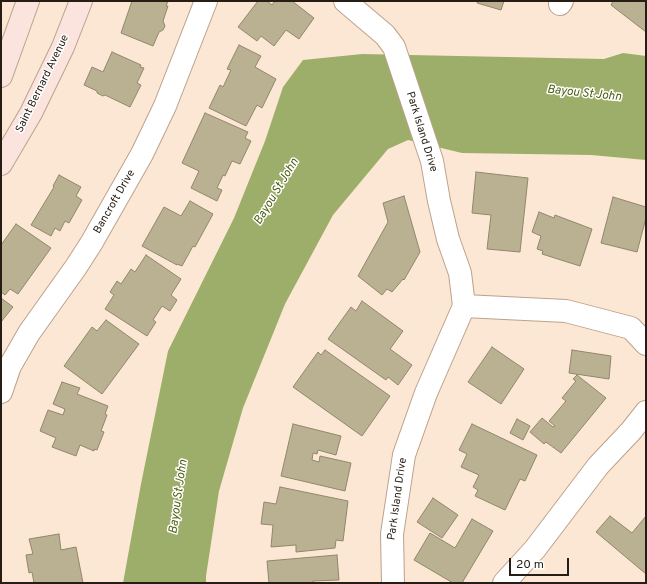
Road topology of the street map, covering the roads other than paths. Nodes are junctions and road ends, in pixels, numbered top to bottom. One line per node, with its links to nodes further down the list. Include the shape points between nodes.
1 (28, 1): 5 (main road)
2 (81, 1): 6 (main road, Saint Bernard Avenue, via 63,47 31,113)
3 (206, 1): 9 (street, Bancroft Drive, via 165,106 142,154 92,242 29,333 10,366)
4 (344, 1): 7 (street, Park Island Drive, via 385,35 394,47 432,161 448,238 460,273)
5 (1, 76)
6 (1, 164)
7 (464, 306): 8 (street, via 566,311 631,328); 11 (street, Park Island Drive, via 426,394 404,455 392,534)
8 (646, 344)
9 (1, 392)
10 (646, 412): 12 (street, via 598,466 535,549)
11 (393, 583)
12 (504, 583)

